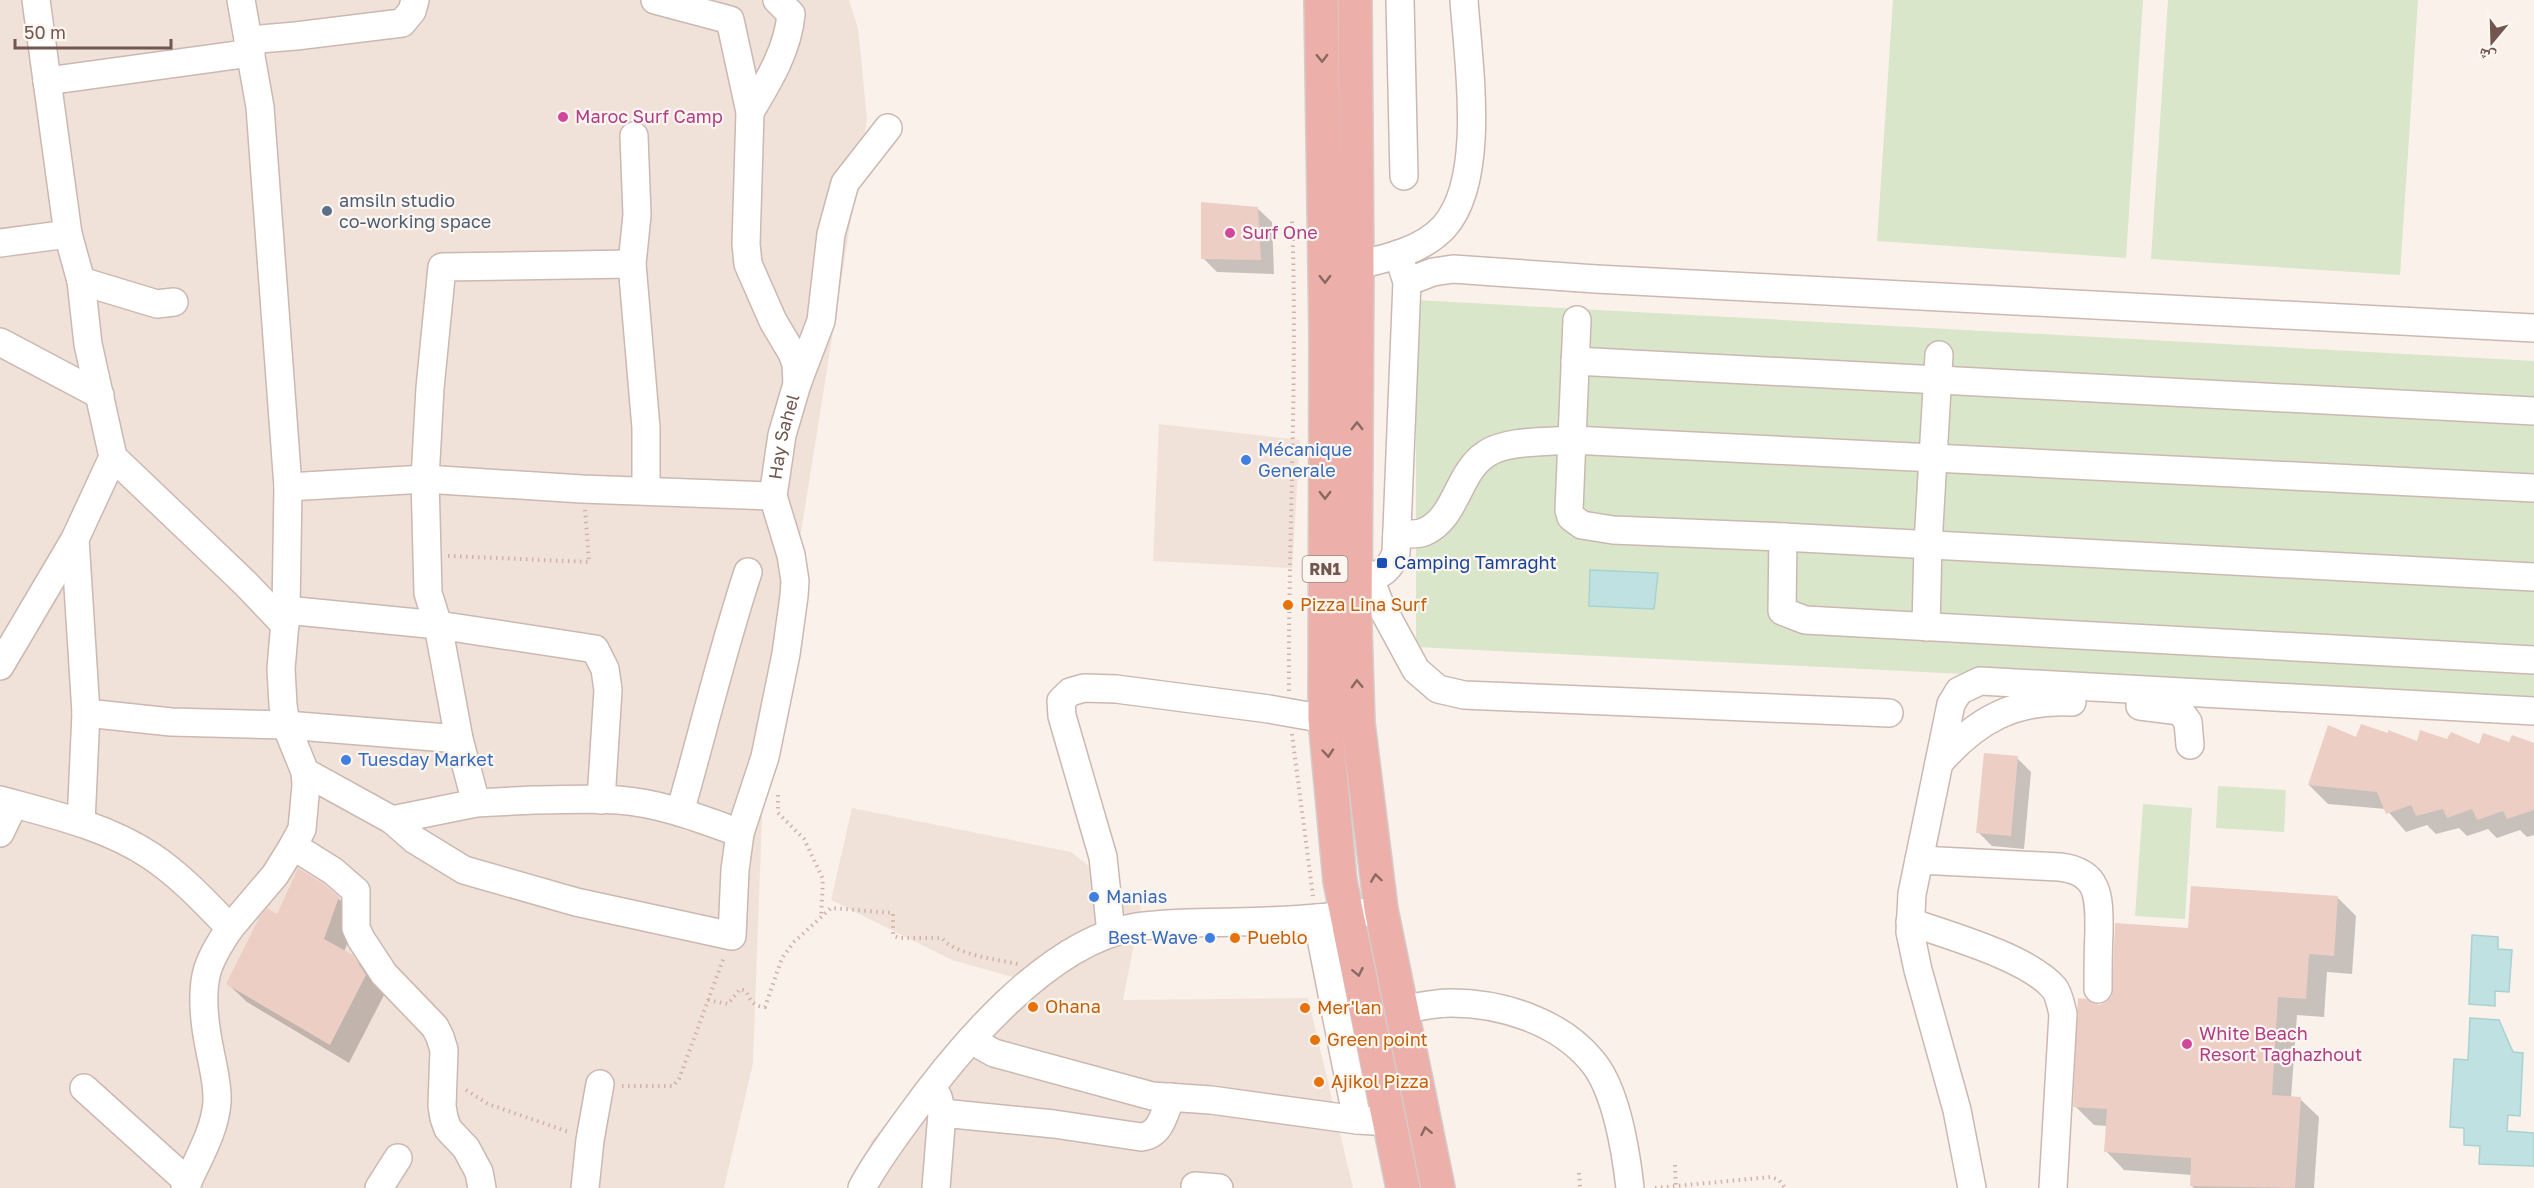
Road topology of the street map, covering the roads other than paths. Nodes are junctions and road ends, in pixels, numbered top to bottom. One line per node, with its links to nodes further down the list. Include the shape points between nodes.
1 (36, 0): 12 (street)
2 (241, 0): 11 (street)
3 (415, 0): 11 (street, via 402,23)
4 (656, 0): 10 (street, Hay Sahel)
5 (777, 0): 13 (street, via 791,14 790,24 780,57)
6 (1321, 0): 48 (highway, RN1, one-way to 48, via 1326,339)
7 (1354, 0): 21 (highway, RN1)
8 (1400, 0): 16 (street)
9 (1464, 0): 19 (street, via 1472,114 1467,177 1459,203 1443,228)
10 (735, 10): 13 (street, Hay Sahel)
11 (249, 46): 12 (street); 37 (street, via 260,108)
12 (48, 81): 17 (street)
13 (750, 112): 30 (street, Hay Sahel, via 748,264 792,353)
14 (888, 128): 30 (street, via 844,183 831,234 821,321)
15 (634, 136): 20 (street, via 637,216)
16 (1404, 176)
17 (68, 234): 18 (street); 22 (street)
18 (0, 243)
19 (1398, 254): 21 (street); 23 (street)
20 (632, 264): 36 (street, via 442,267); 39 (street, via 646,428)
21 (1357, 265): 47 (highway, RN1, one-way to 21)
22 (81, 281): 24 (street, via 157,304); 31 (street, via 88,344)
23 (1407, 282): 26 (street, via 1453,269); 41 (street)
24 (174, 303)
25 (1577, 320): 28 (street)
26 (2534, 328)
27 (0, 342): 31 (street)
28 (1575, 361): 29 (street); 33 (street)
29 (1938, 367): 32 (street); 35 (street)
30 (797, 384): 40 (street, Hay Sahel, via 782,435)
31 (100, 395): 34 (street)
32 (2534, 411)
33 (1572, 440): 35 (street); 41 (street, via 1508,446 1488,452 1464,477 1444,517 1422,533); 42 (street, via 1569,510 1571,517 1582,525 1612,530)
34 (113, 457): 43 (street); 49 (street)
35 (1934, 458): 38 (street); 44 (street)
36 (425, 479): 37 (street, Hay Sahel); 39 (street, Hay Sahel); 50 (street, via 428,593)
37 (288, 487): 49 (street)
38 (2534, 488)
39 (646, 490): 40 (street, Hay Sahel)
40 (772, 496): 70 (street, via 795,581 786,654 765,757)
41 (1397, 534): 47 (street, via 1396,553 1387,570)
42 (1783, 537): 44 (street); 51 (street, via 1782,611 1805,620)
43 (75, 539): 53 (street); 55 (street)
44 (1928, 544): 46 (street); 51 (street)
45 (748, 572): 66 (street, via 725,641)
46 (2534, 576)
47 (1363, 577): 48 (street); 56 (street, via 1416,670 1438,690 1464,695); 73 (highway, RN1, one-way to 47, via 1358,723 1355,628)
48 (1324, 578): 57 (highway, RN1)
49 (286, 617): 50 (street); 58 (street, via 281,669)
50 (438, 626): 59 (street); 63 (street, via 595,649 605,669 608,690)
51 (1926, 627): 52 (street)
52 (2534, 660)
53 (0, 666)
54 (2534, 711): 61 (street, via 1980,681 1965,686 1954,697)
55 (86, 713): 58 (street, via 171,722); 68 (street)
56 (1889, 713)
57 (1325, 719): 74 (highway, RN1, one-way to 74, via 1340,881); 77 (street, via 1116,689 1084,688 1070,692 1062,701 1062,716 1103,857)
58 (286, 725): 59 (street); 62 (street)
59 (459, 740): 65 (street)
60 (2190, 745): 61 (street, via 2188,722 2174,709 2048,701 2023,705 1975,727)
61 (1938, 764): 72 (street)
62 (305, 772): 67 (street); 71 (street, via 302,829)
63 (601, 800): 65 (street); 66 (street, via 648,804)
64 (7, 802): 68 (street); 69 (street)
65 (476, 803): 67 (street)
66 (680, 812): 70 (street)
67 (392, 820): 70 (street, via 464,870 576,902 732,936)
68 (81, 823): 76 (street, via 151,856)
69 (0, 833)
70 (740, 833)
71 (293, 846): 76 (street, via 275,875); 91 (street, via 356,891 356,928 361,939 384,974 435,1027 444,1050 444,1118 448,1129 466,1148 479,1172)
72 (1919, 860): 75 (street); 78 (street, via 2060,867 2082,873 2091,881 2099,903)
73 (1381, 909): 74 (street); 79 (highway, RN1)
74 (1331, 917): 77 (street, via 1182,922); 86 (street); 87 (highway, RN1, one-way to 87)
75 (1910, 922): 98 (street, via 1913,951 1957,1110); 99 (street, via 2011,960 2056,989 2063,1014)
76 (230, 928): 89 (street, via 207,970 205,988 208,1044 218,1099 212,1130)
77 (1111, 933): 80 (street, via 1045,971)
78 (2098, 989)
79 (1401, 1010): 96 (highway, RN1, one-way to 79); 97 (street, via 1449,1002 1484,1004 1541,1022 1567,1039 1593,1061 1604,1082 1616,1113)
80 (970, 1040): 82 (street); 84 (street, via 994,1053 1096,1083)
81 (600, 1084): 92 (street)
82 (930, 1086): 85 (street); 93 (street)
83 (84, 1088): 89 (street)
84 (1171, 1097): 85 (street, via 1157,1130 1141,1137); 86 (street)
85 (942, 1113): 94 (street)
86 (1357, 1120): 87 (street)
87 (1389, 1121): 95 (highway, RN1)
88 (398, 1158): 90 (street)
89 (186, 1185)
90 (379, 1188)
91 (482, 1188)
92 (585, 1188)
93 (862, 1188)
94 (936, 1188)
95 (1403, 1188)
96 (1438, 1188)
97 (1630, 1188)
98 (1972, 1188)
99 (2053, 1188)

